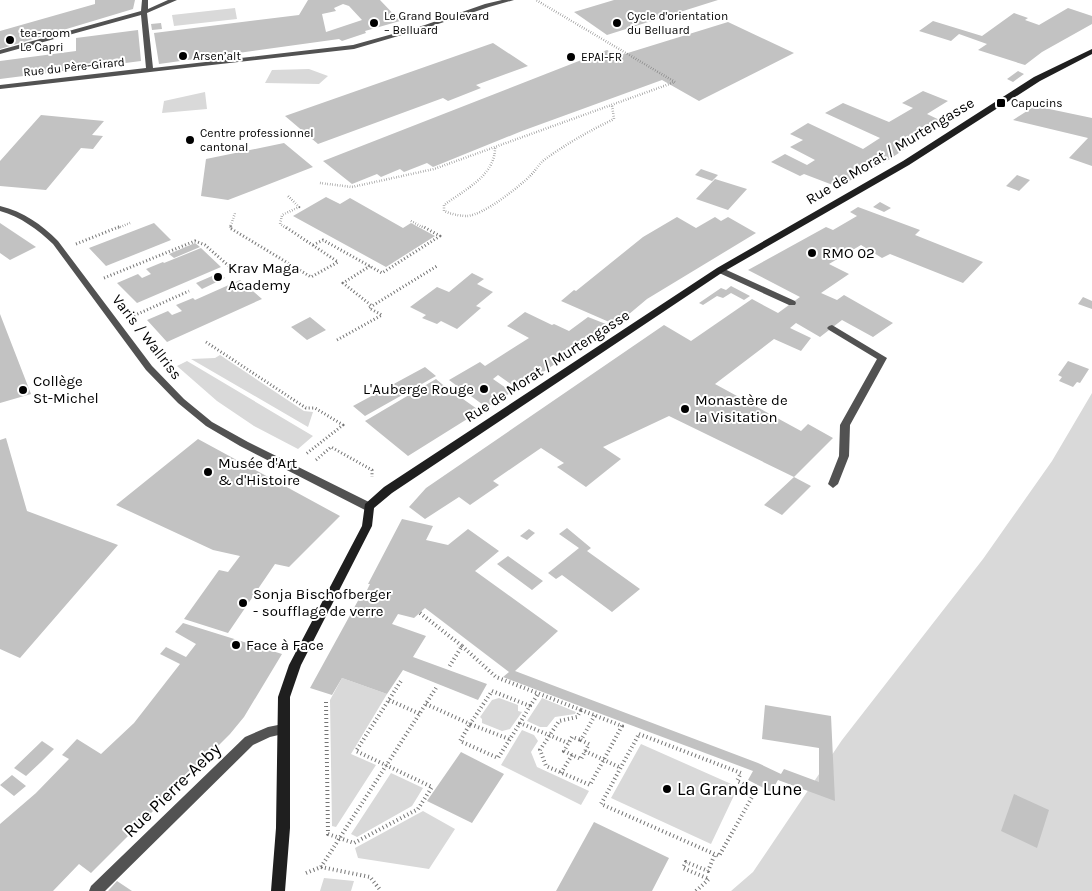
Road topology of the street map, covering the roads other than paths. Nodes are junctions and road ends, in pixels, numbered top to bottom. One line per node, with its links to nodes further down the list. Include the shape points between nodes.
1 (145, 0): 4 (street)
2 (174, 0): 4 (street)
3 (511, 0): 7 (street, Rue du Père-Girard, via 354,47)
4 (144, 12): 5 (street); 7 (street)
5 (0, 52)
6 (1092, 52): 10 (main road, Rue de Morat / Murtengasse, via 1037,79 906,164)
7 (150, 70): 8 (street, Rue du Père-Girard)
8 (0, 87)
9 (0, 208): 14 (street, Varis / Wallriss, via 17,212 47,232 149,368 181,401 244,444)
10 (720, 270): 11 (street); 14 (main road, Rue de Morat / Murtengasse, via 388,490)
11 (792, 304)
12 (832, 328): 13 (street, via 882,358 845,425 844,456)
13 (833, 484)
14 (369, 507): 15 (main road, via 366,526 295,665 284,697)
15 (283, 729): 16 (street, Rue Pierre-Aeby, via 268,732 249,742); 17 (main road, via 283,828)
16 (96, 891)
17 (278, 891)

